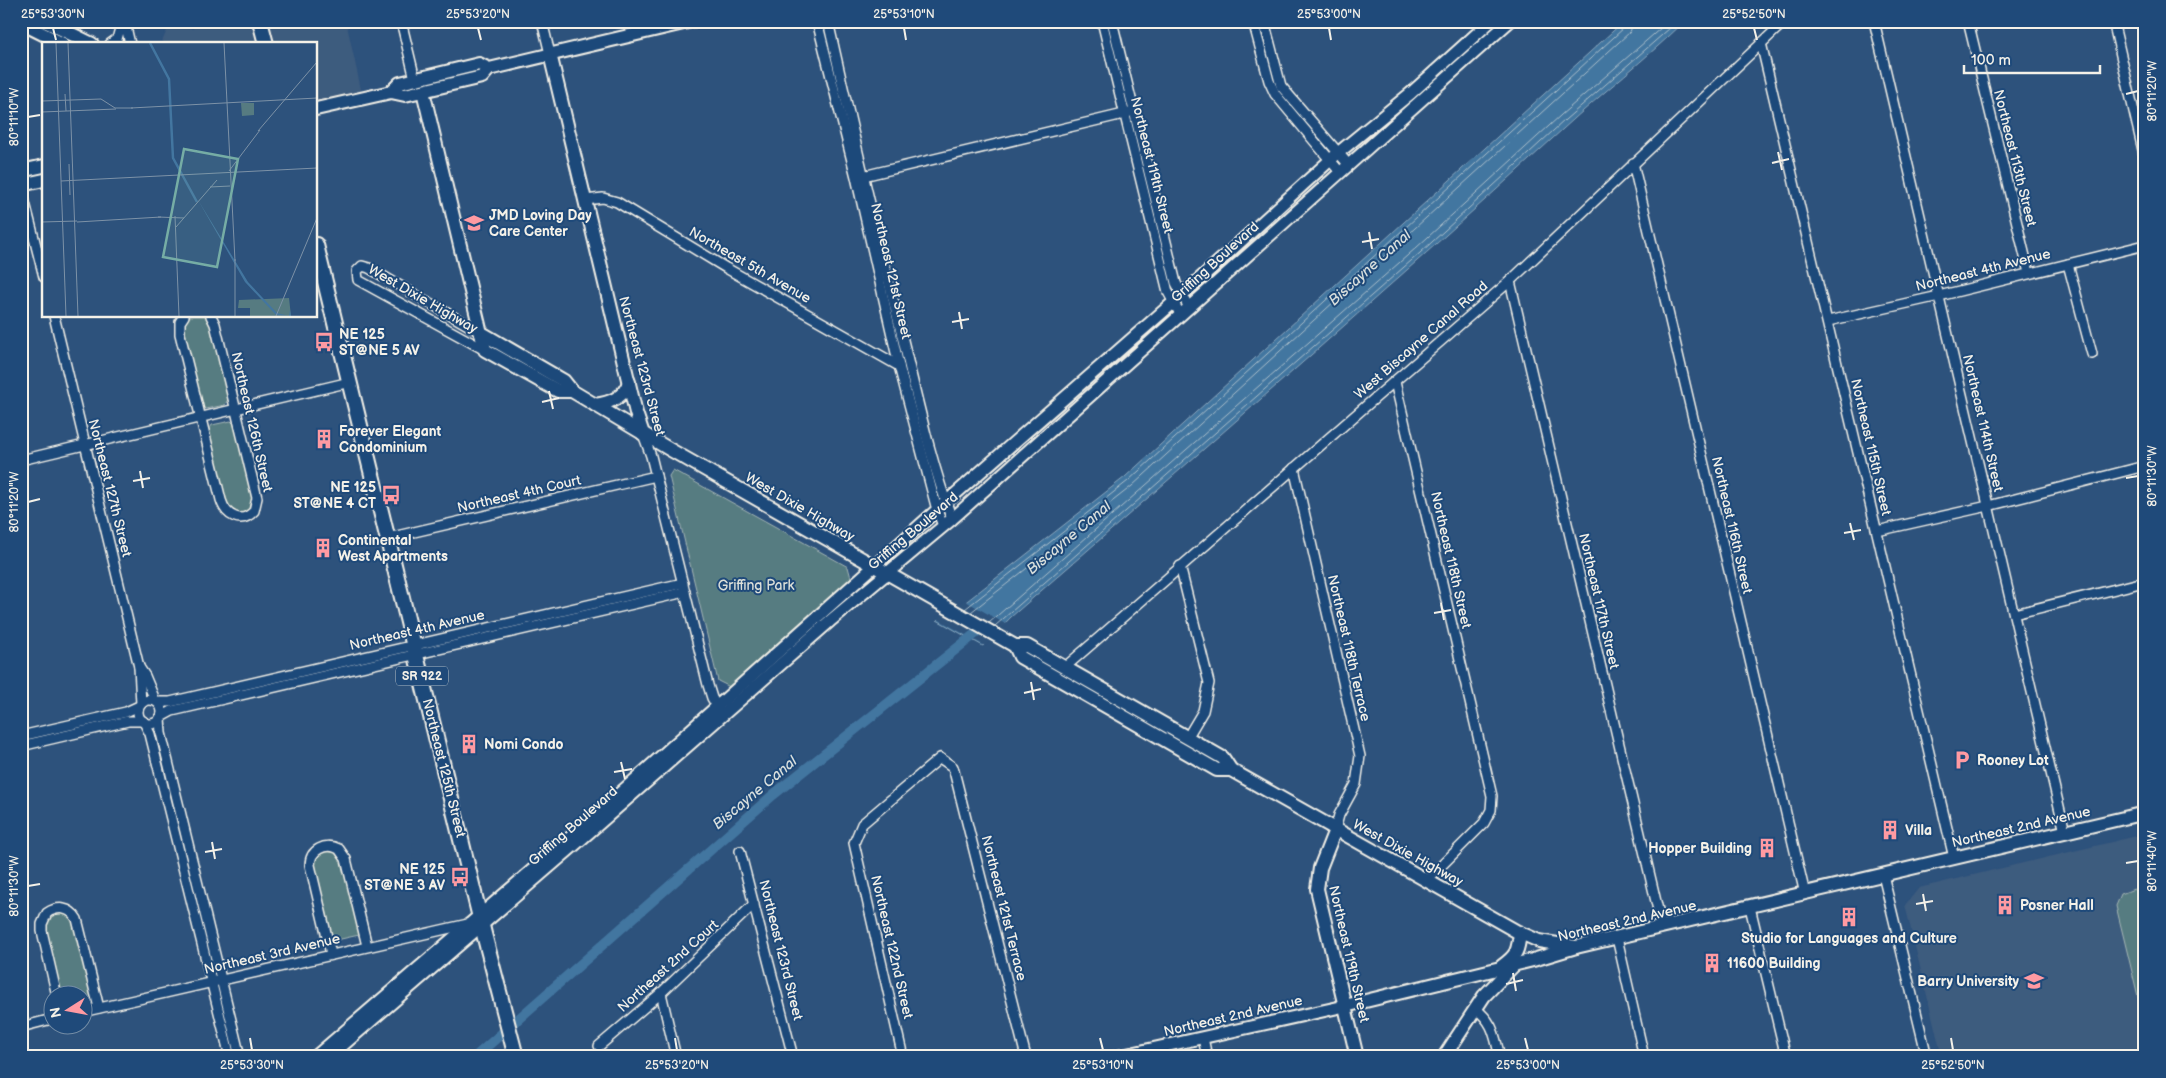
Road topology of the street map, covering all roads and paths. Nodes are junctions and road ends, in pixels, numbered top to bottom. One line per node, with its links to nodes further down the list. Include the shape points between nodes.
1 (45, 21): 20 (main road)
2 (260, 21): 23 (main road)
3 (401, 21): 27 (street)
4 (542, 21): 25 (street, Northeast 123rd Street)
5 (692, 21): 25 (main road)
6 (817, 21): 39 (street, Northeast 121st Street, via 852,162)
7 (828, 21): 39 (street, Northeast 121st Street)
8 (1102, 21): 32 (street, Northeast 119th Street)
9 (1112, 21): 31 (street, Northeast 119th Street)
10 (1253, 21): 33 (street, via 1275,94)
11 (1264, 21): 33 (street, via 1281,86)
12 (1491, 21): 33 (street, Griffing Boulevard)
13 (1510, 21): 37 (street, Griffing Boulevard)
14 (1785, 21): 24 (street, West Biscayne Canal Road)
15 (1874, 21): 50 (street, Northeast 114th Street)
16 (1968, 21): 47 (street, Northeast 113th Street)
17 (2113, 21): 34 (street)
18 (21, 23): 19 (main road)
19 (59, 42)
20 (88, 42)
21 (112, 42): 22 (street, via 117,38 122,21)
22 (130, 42)
23 (265, 42)
24 (1761, 43): 35 (street, West Biscayne Canal Road); 56 (street, Northeast 115th Street)
25 (550, 54): 26 (main road); 42 (main road, Northeast 123rd Street)
26 (489, 69): 27 (main road, via 479,64); 28 (main road, via 482,77)
27 (415, 79): 29 (main road, via 400,83)
28 (423, 90): 29 (main road, via 405,95); 57 (main road)
29 (391, 92): 30 (main road)
30 (318, 109)
31 (1133, 112): 32 (street); 49 (street, Northeast 119th Street, via 1176,283)
32 (1123, 114): 39 (street); 51 (street, Northeast 119th Street)
33 (1334, 157): 37 (street); 49 (street, Griffing Boulevard)
34 (2145, 159)
35 (1633, 163): 48 (street, West Biscayne Canal Road); 109 (street, Northeast 116th Street)
36 (42, 166): 38 (main road)
37 (1344, 168): 52 (street, Griffing Boulevard)
38 (21, 171)
39 (860, 177): 60 (street, Northeast 121st Street); 74 (street, Northeast 121st Street, via 916,393)
40 (42, 181): 41 (main road)
41 (21, 186): 46 (street)
42 (585, 200): 60 (street, Northeast 5th Avenue, via 603,198 617,202); 62 (main road, Northeast 123rd Street)
43 (2145, 245): 45 (street, Northeast 4th Avenue)
44 (318, 253): 61 (main road, Northeast 125th Street / SR 922)
45 (2068, 264): 47 (street, Northeast 4th Avenue); 59 (street)
46 (42, 269)
47 (2028, 273): 50 (street, Northeast 4th Avenue)
48 (1510, 281): 63 (street, West Biscayne Canal Road); 114 (street, Northeast 117th Street)
49 (1182, 295): 51 (street, Griffing Boulevard); 52 (street, Northeast 119th Street)
50 (1939, 296): 56 (street, Northeast 4th Avenue); 75 (street, Northeast 114th Street)
51 (1173, 303): 52 (street, Northeast 119th Street); 74 (street, Griffing Boulevard)
52 (1184, 310): 76 (street, Griffing Boulevard)
53 (54, 318): 69 (street, Northeast 127th Street)
54 (183, 318): 67 (street, Northeast 126th Street, via 180,334)
55 (212, 318): 66 (street, Northeast 126th Street)
56 (1828, 321): 77 (street, Northeast 115th Street)
57 (480, 332): 58 (main road); 58 (street, West Dixie Highway, via 369,268 362,266 357,271 356,278 361,282); 64 (main road, West Dixie Highway, via 564,381)
58 (485, 350): 64 (main road, West Dixie Highway, via 558,391)
59 (2092, 354)
60 (899, 366): 74 (street, Northeast 121st Street)
61 (350, 382): 66 (street); 78 (main road, Northeast 125th Street / SR 922)
62 (629, 382): 65 (main road, via 620,396); 68 (main road, Northeast 123rd Street)
63 (1395, 382): 72 (street, West Biscayne Canal Road); 108 (street, Northeast 118th Street, via 1492,796 1491,810 1484,823)
64 (572, 391): 65 (main road, West Dixie Highway)
65 (595, 405): 68 (main road, West Dixie Highway)
66 (236, 410): 67 (street); 67 (street, Northeast 126th Street, via 257,498 254,511 246,518 234,518 223,507)
67 (201, 418): 69 (street)
68 (643, 434): 73 (street, Northeast 123rd Street); 80 (main road, West Dixie Highway)
69 (86, 444): 70 (street); 88 (street, Northeast 127th Street)
70 (21, 460)
71 (2145, 466): 75 (street)
72 (1294, 468): 79 (street, West Biscayne Canal Road); 102 (street, Northeast 118th Terrace, via 1360,756 1356,784 1339,815)
73 (656, 476): 78 (street, Northeast 4th Court); 82 (street, Northeast 123rd Street)
74 (941, 506): 76 (street, Northeast 121st Street); 80 (street, Griffing Boulevard)
75 (1988, 506): 77 (street); 85 (street, Northeast 114th Street)
76 (947, 522): 80 (street, Griffing Boulevard)
77 (1877, 531): 106 (street, Northeast 115th Street)
78 (388, 538): 87 (main road, Northeast 125th Street / SR 922)
79 (1180, 566): 89 (street, West Biscayne Canal Road); 98 (street, via 1209,683 1203,711)
80 (880, 570): 86 (main road, West Dixie Highway); 94 (street, Griffing Boulevard)
81 (2145, 577): 83 (street)
82 (682, 582): 84 (street, Northeast 123rd Street); 87 (street, Northeast 4th Avenue)
83 (2145, 582): 85 (street)
84 (685, 592): 87 (street, Northeast 4th Avenue); 94 (street, Northeast 123rd Street, via 710,692)
85 (2014, 614): 103 (street, Northeast 114th Street)
86 (1014, 646): 89 (main road, West Dixie Highway, via 1027,646); 100 (main road, West Dixie Highway, via 1020,657 1177,748 1217,770)
87 (416, 650): 90 (street, Northeast 4th Avenue); 91 (street, Northeast 4th Avenue); 112 (main road, Northeast 125th Street / SR 922)
88 (139, 667): 92 (street, Northeast 127th Street); 93 (street, Northeast 127th Street)
89 (1064, 668): 98 (main road, West Dixie Highway)
90 (282, 676): 91 (street); 92 (street, Northeast 4th Avenue, via 170,702)
91 (284, 686): 95 (street, Northeast 4th Avenue, via 172,711)
92 (156, 701): 93 (street, via 147,700); 95 (street, via 162,710)
93 (140, 705): 96 (street, via 138,713); 97 (street, via 126,712)
94 (720, 711): 112 (street, Griffing Boulevard)
95 (161, 717): 96 (street, via 151,724); 122 (street, via 161,733)
96 (144, 722): 99 (street, via 128,721); 123 (street, via 150,734)
97 (21, 736)
98 (1187, 738): 100 (main road, West Dixie Highway, via 1223,758)
99 (21, 746)
100 (1231, 770): 102 (main road, West Dixie Highway)
101 (2145, 813): 103 (main road, Northeast 2nd Avenue)
102 (1335, 830): 108 (main road, West Dixie Highway); 126 (main road, Northeast 119th Street, via 1320,868 1317,888)
103 (2065, 832): 106 (main road, Northeast 2nd Avenue)
104 (854, 843): 141 (street, Northeast 122nd Street); 142 (street, Northeast 121st Terrace, via 862,824 940,758 953,767)
105 (740, 851): 110 (street, Northeast 123rd Street)
106 (1954, 858): 107 (main road, Northeast 2nd Avenue)
107 (1883, 875): 109 (main road, Northeast 2nd Avenue); 150 (street)
108 (1426, 881): 115 (main road, West Dixie Highway)
109 (1805, 894): 111 (main road, Northeast 2nd Avenue)
110 (754, 904): 125 (street, Northeast 2nd Court); 140 (street, Northeast 123rd Street)
111 (1750, 907): 114 (main road, Northeast 2nd Avenue); 149 (street)
112 (481, 919): 113 (street, Griffing Boulevard); 134 (main road, Northeast 125th Street / SR 922); 138 (street, Griffing Boulevard)
113 (468, 924): 117 (street, Northeast 3rd Avenue); 137 (street, Griffing Boulevard)
114 (1662, 927): 116 (main road, Northeast 2nd Avenue)
115 (1520, 933): 118 (main road, West Dixie Highway, via 1539,941); 121 (main road, via 1518,950)
116 (1617, 938): 118 (main road, Northeast 2nd Avenue); 148 (street)
117 (367, 946): 119 (street, Northeast 3rd Avenue); 119 (street, via 346,859 334,846 321,848 312,854 310,865)
118 (1576, 947): 120 (main road, Northeast 2nd Avenue)
119 (331, 954): 122 (street, Northeast 3rd Avenue)
120 (1516, 964): 121 (main road, Northeast 2nd Avenue); 128 (main road)
121 (1500, 968): 126 (main road, Northeast 2nd Avenue)
122 (221, 980): 123 (street, Northeast 3rd Avenue); 136 (street)
123 (211, 982): 127 (street, Northeast 3rd Avenue); 135 (street)
124 (55, 986): 127 (street, via 42,924 47,913 59,908 70,910 77,918)
125 (661, 993): 133 (street, Northeast 2nd Court); 139 (street)
126 (1345, 1006): 132 (street, Northeast 2nd Avenue); 145 (main road, Northeast 119th Street)
127 (99, 1008): 129 (street, Northeast 3rd Avenue)
128 (1475, 1008): 146 (main road); 147 (street, via 1491,1024)
129 (92, 1010)
130 (42, 1022): 131 (street)
131 (21, 1027)
132 (1203, 1038): 143 (street, Northeast 2nd Avenue); 144 (street)
133 (599, 1046)
134 (515, 1052)
135 (230, 1057)
136 (240, 1057)
137 (315, 1057)
138 (329, 1057)
139 (676, 1057)
140 (793, 1057)
141 (903, 1057)
142 (1026, 1057)
143 (1115, 1057)
144 (1208, 1057)
145 (1357, 1057)
146 (1444, 1057)
147 (1500, 1057)
148 (1644, 1057)
149 (1786, 1057)
150 (1927, 1057)

